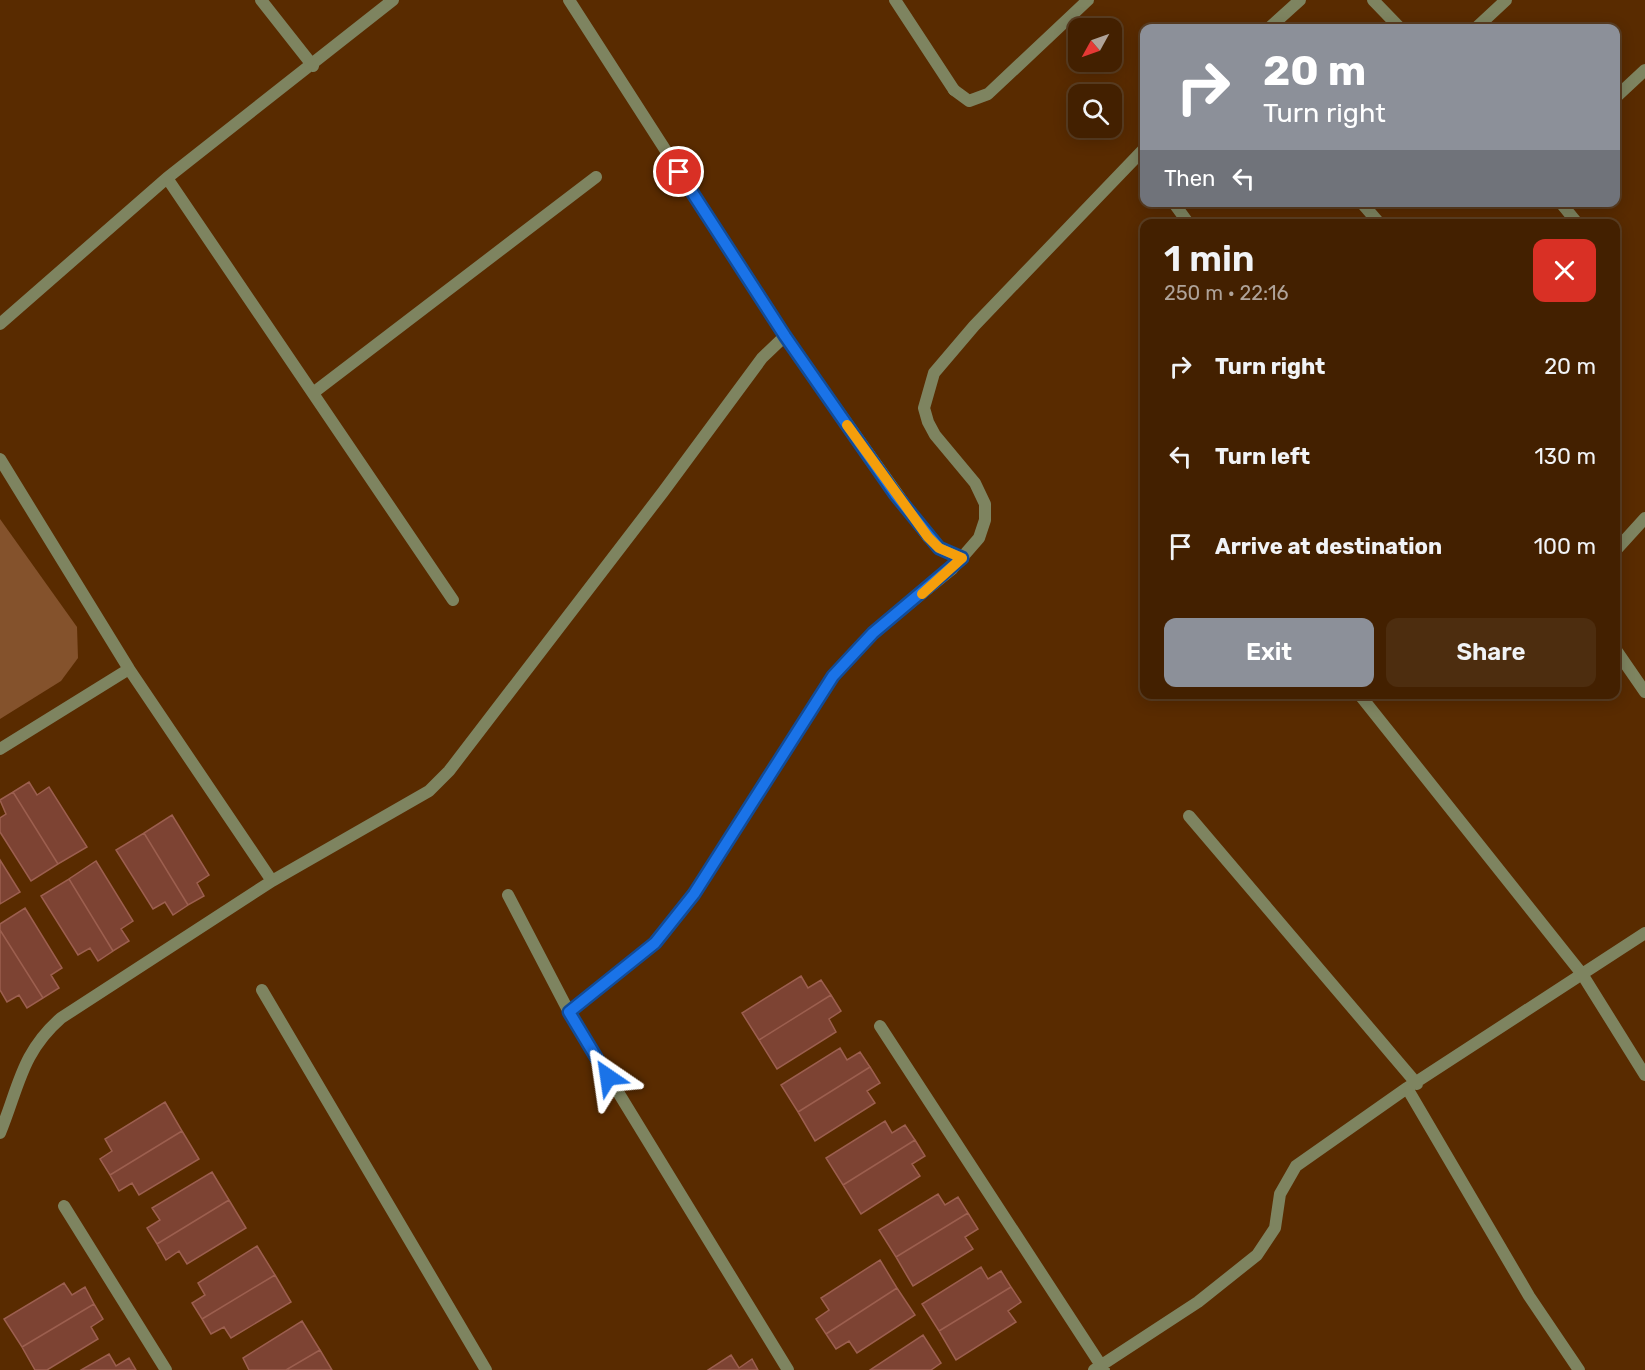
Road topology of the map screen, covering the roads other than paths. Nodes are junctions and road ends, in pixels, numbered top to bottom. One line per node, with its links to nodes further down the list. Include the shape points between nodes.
1 (261, 0): 12 (street)
2 (393, 0): 12 (street)
3 (569, 0): 23 (street)
4 (895, 0): 5 (street, via 954,90 969,101 988,93)
5 (1088, 0)
6 (1300, 0): 9 (street)
7 (1373, 0): 10 (street)
8 (1506, 0): 11 (street)
9 (1273, 24)
10 (1396, 24)
11 (1480, 24)
12 (313, 66): 17 (street)
13 (1645, 70): 14 (street)
14 (1620, 93)
15 (1140, 159): 28 (street, via 974,326 934,374 924,408 928,422 975,483 984,504 985,520 979,538)
16 (596, 177): 24 (street)
17 (166, 178): 22 (street); 24 (street)
18 (1365, 207): 20 (street)
19 (1564, 207): 21 (street)
20 (1376, 219)
21 (1574, 219)
22 (0, 324)
23 (785, 336): 28 (street, via 928,537 939,548); 36 (street, via 762,358 449,771 429,791 402,808)
24 (313, 393): 29 (street)
25 (0, 459): 31 (street)
26 (1645, 518): 27 (street)
27 (1620, 546)
28 (962, 558): 41 (street, via 873,633 833,676 672,924 655,943)
29 (453, 600)
30 (1620, 656): 32 (street)
31 (129, 669): 34 (street); 36 (street)
32 (1645, 692)
33 (1363, 699): 39 (street)
34 (0, 749)
35 (1189, 816): 44 (street)
36 (272, 881): 45 (street, via 61,1018 43,1034 15,1084)
37 (508, 895): 41 (street)
38 (1645, 933): 39 (street)
39 (1582, 974): 43 (street); 44 (street)
40 (262, 990): 49 (street)
41 (569, 1012): 50 (street)
42 (880, 1026): 47 (street)
43 (1645, 1075)
44 (1412, 1086): 47 (street, via 1296,1166 1280,1194 1275,1228 1257,1256 1198,1302); 51 (street, via 1529,1296)
45 (0, 1133)
46 (64, 1206): 48 (street)
47 (1100, 1368)
48 (166, 1370)
49 (486, 1370)
50 (788, 1370)
51 (1579, 1370)

